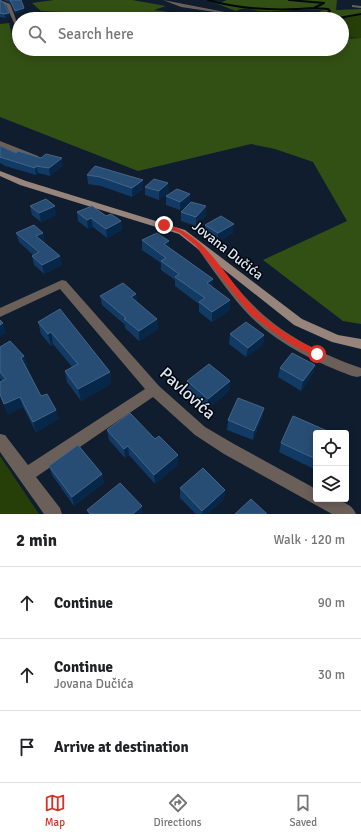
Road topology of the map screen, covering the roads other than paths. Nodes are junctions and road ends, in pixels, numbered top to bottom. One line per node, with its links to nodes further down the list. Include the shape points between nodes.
1 (165, 0): 5 (street, via 181,6)
2 (0, 1): 6 (street, via 8,4)
3 (353, 6): 4 (street)
4 (361, 6)
5 (221, 12)
6 (12, 13)
7 (0, 143): 8 (street)
8 (40, 160)
9 (0, 173): 10 (main road, Jovana Dučića, via 23,183 164,225 182,232)
10 (198, 244): 12 (main road, Jovana Dučića, via 298,322 336,339); 13 (street, via 254,313 292,341)
11 (0, 313): 14 (street, Pavlovića, via 62,284)
12 (361, 344)
13 (357, 372)
14 (154, 390): 16 (street); 17 (street, Pavlovića, via 200,431)
15 (0, 440): 16 (street)
16 (26, 475): 19 (street)
17 (313, 495)
18 (326, 502): 20 (street)
19 (54, 514)
20 (348, 514)

